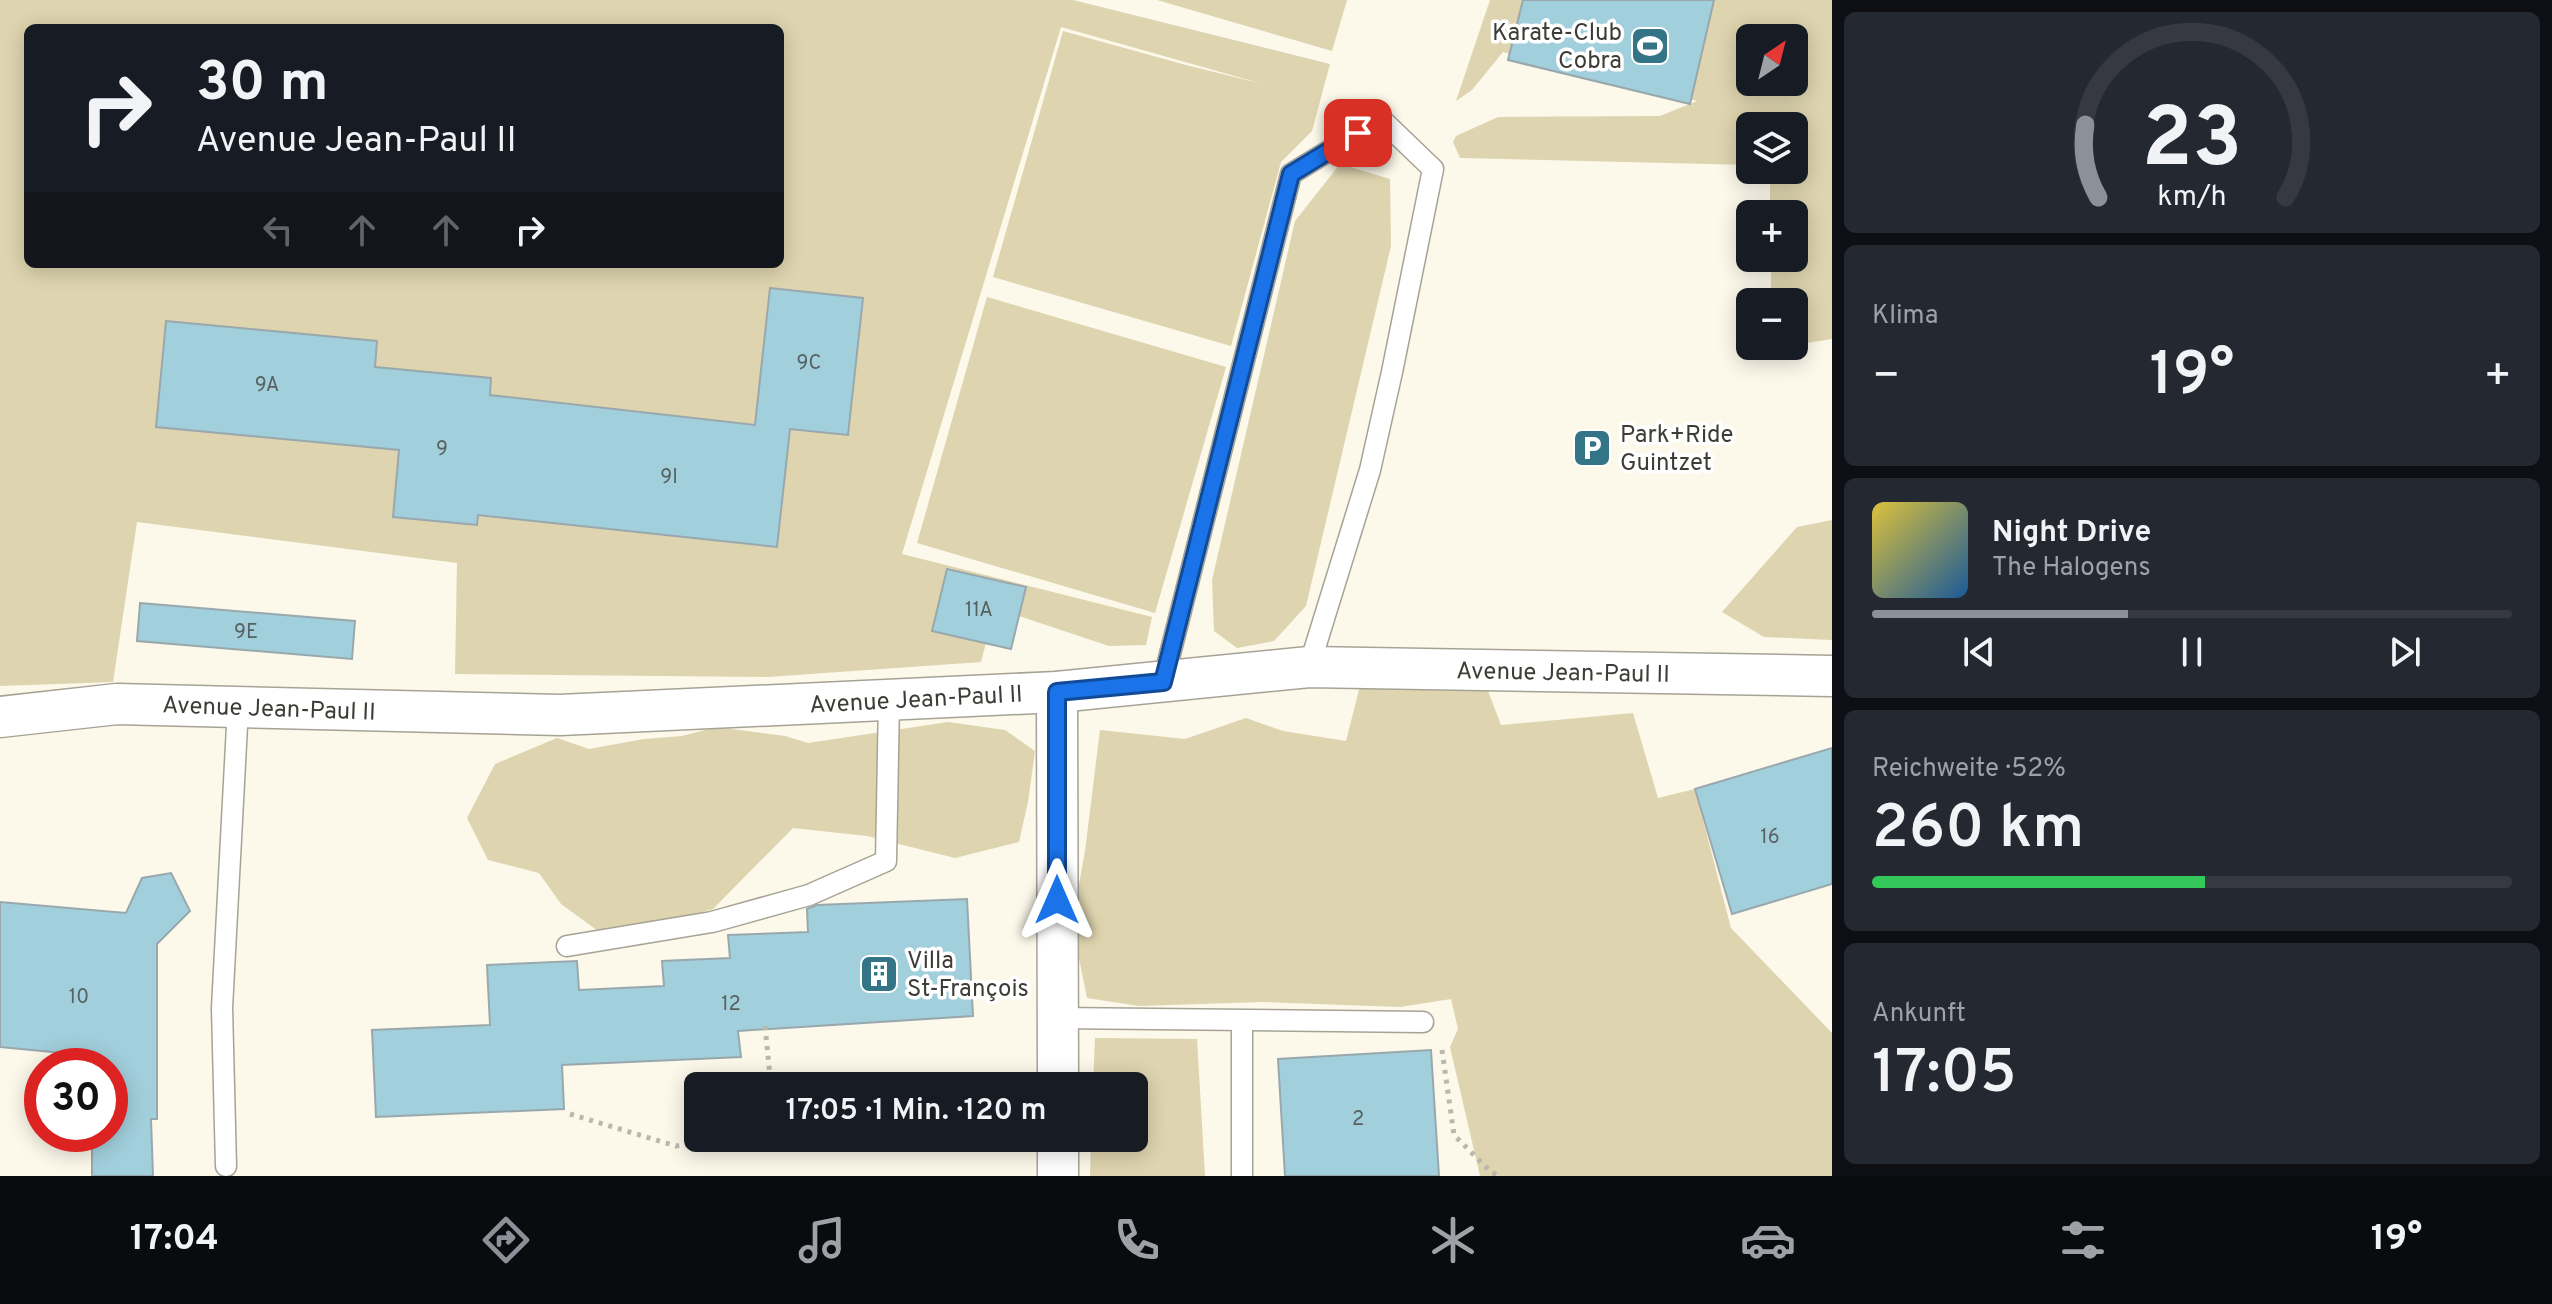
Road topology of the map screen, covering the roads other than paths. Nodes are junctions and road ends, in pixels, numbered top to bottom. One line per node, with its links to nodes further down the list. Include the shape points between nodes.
1 (1309, 667): 2 (street, Avenue Jean-Paul II); 3 (street, Avenue Jean-Paul II); 3 (lane, via 1370,470 1433,169 1381,119 1291,174)
2 (1832, 676)
3 (1163, 682): 4 (street, Avenue Jean-Paul II)
4 (1057, 692): 5 (street, Avenue Jean-Paul II); 9 (street)
5 (889, 700): 6 (street, Avenue Jean-Paul II, via 560,715); 8 (lane, via 886,861 809,895 712,922)
6 (238, 707): 7 (street, Avenue Jean-Paul II, via 117,704); 14 (lane, via 222,1008)
7 (0, 717)
8 (567, 946)
9 (1058, 1018): 10 (lane); 12 (street)
10 (1242, 1021): 11 (lane); 16 (lane)
11 (1423, 1022)
12 (1058, 1072)
13 (1058, 1152): 15 (street)
14 (226, 1166)
15 (1058, 1176)
16 (1242, 1176)

